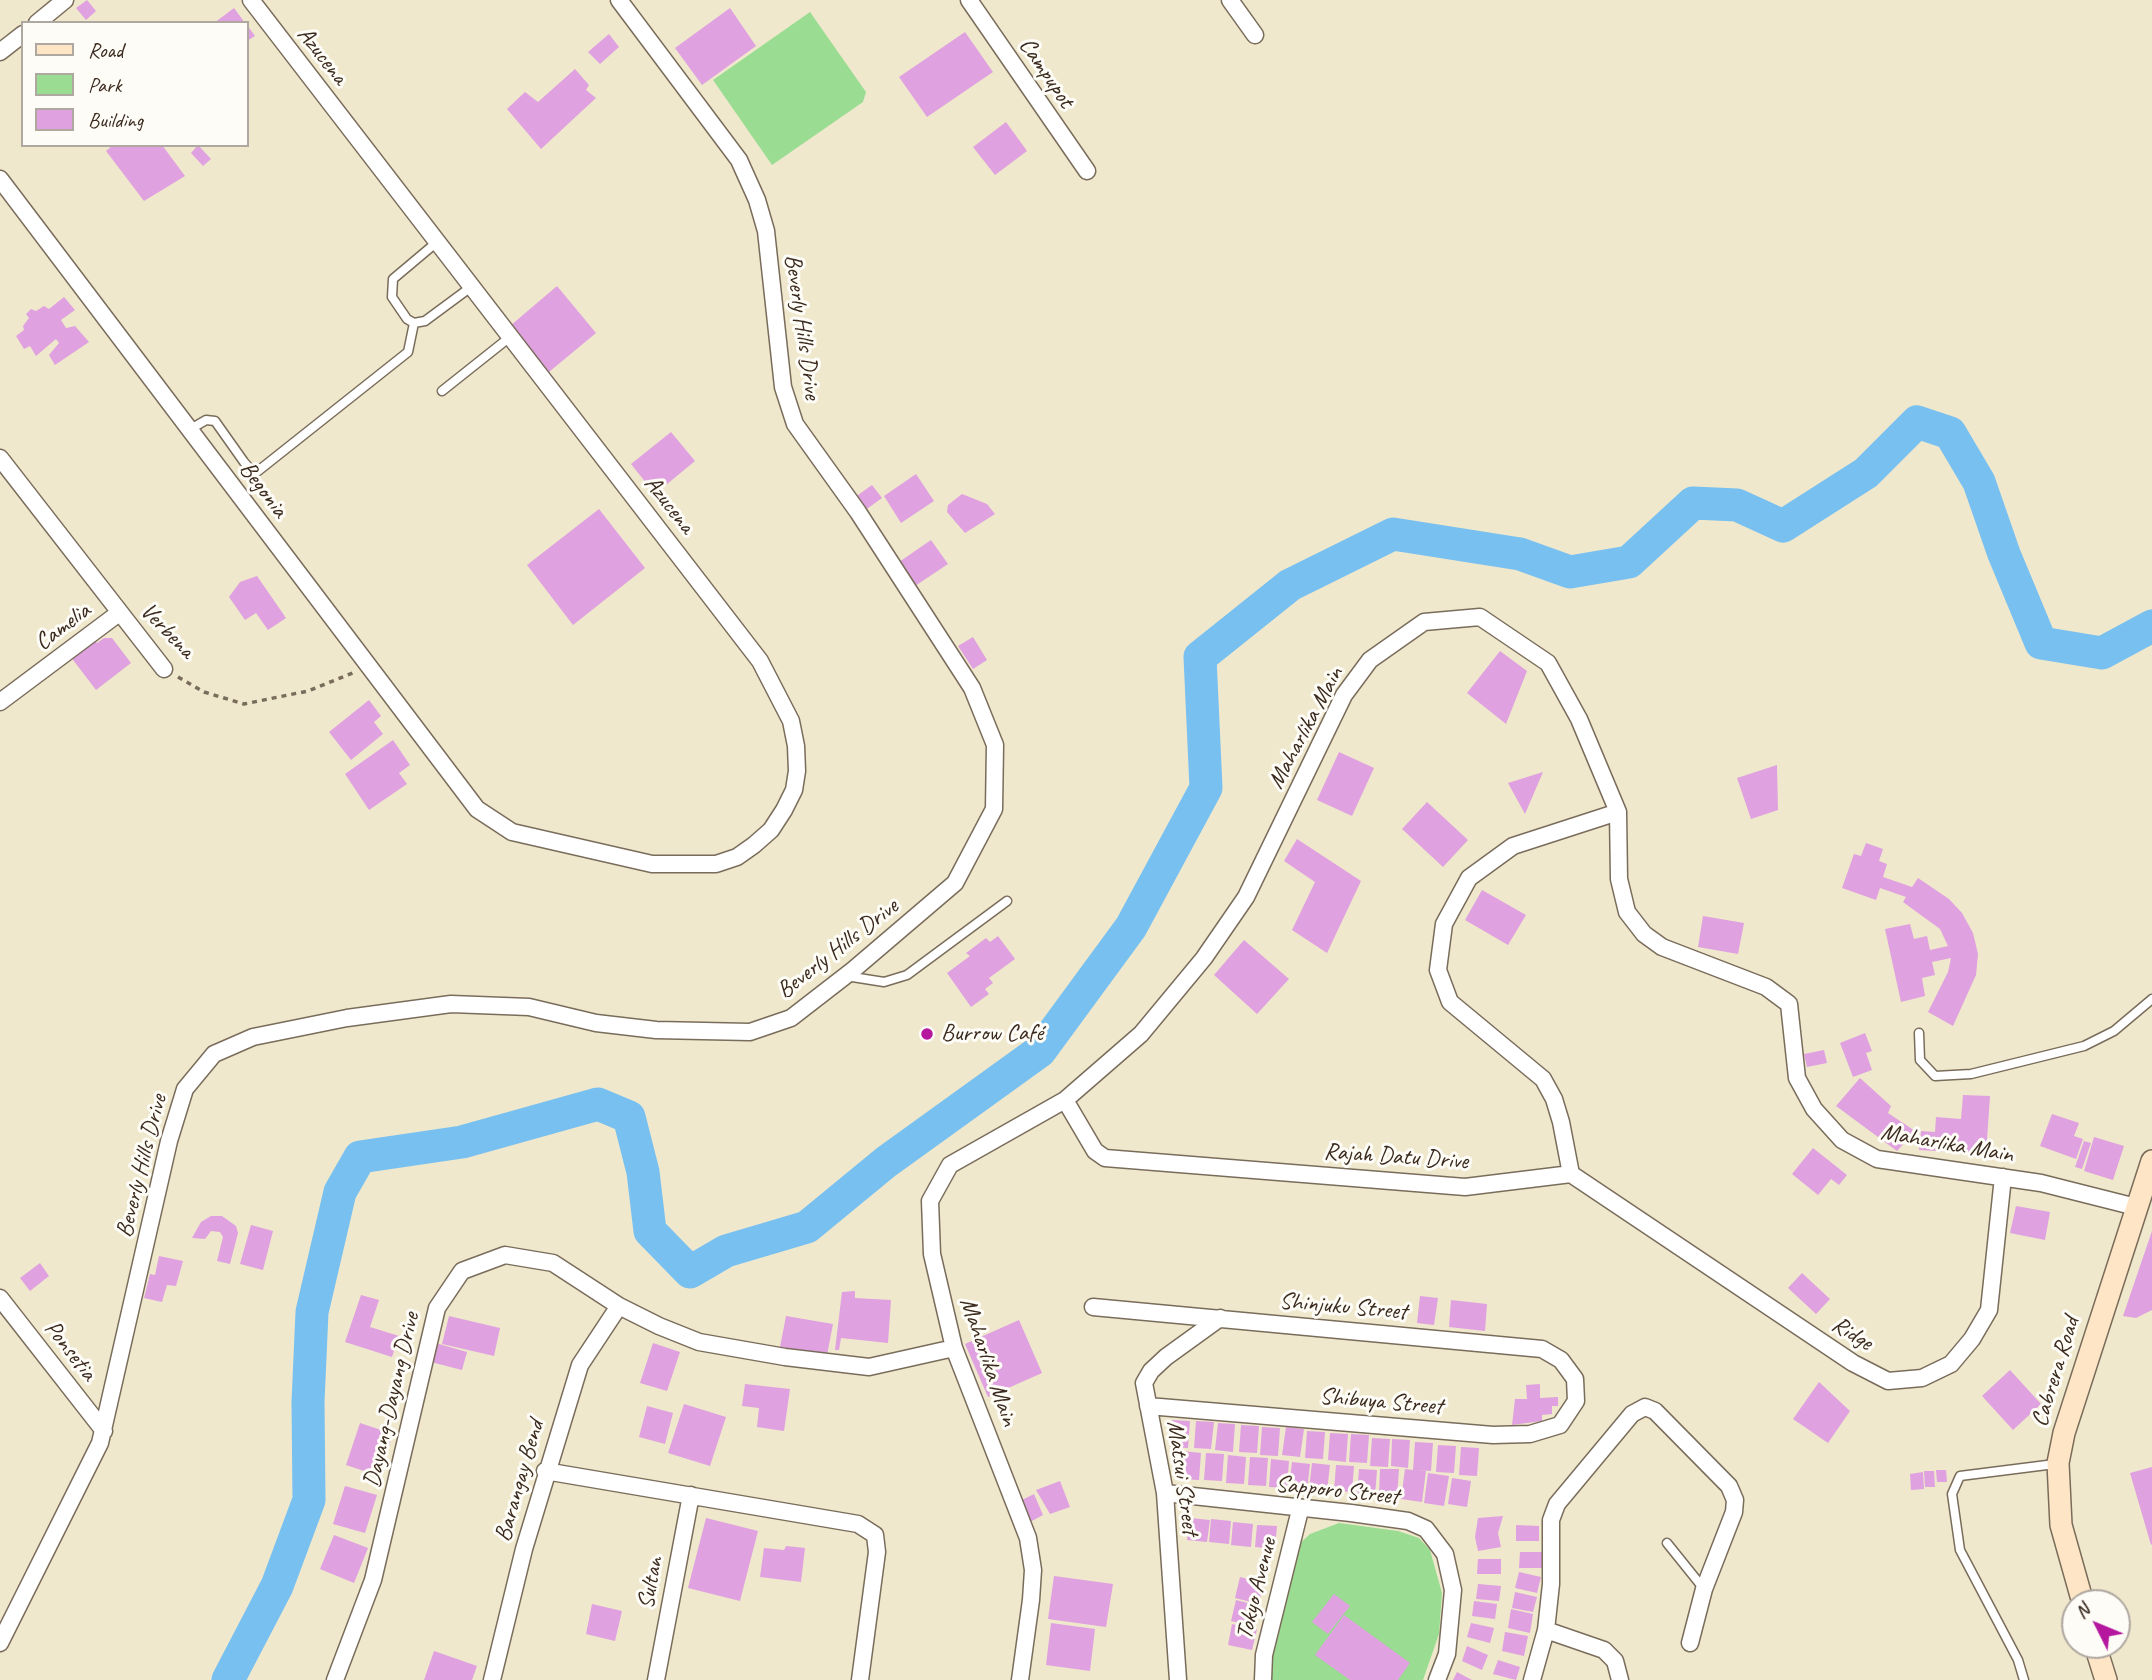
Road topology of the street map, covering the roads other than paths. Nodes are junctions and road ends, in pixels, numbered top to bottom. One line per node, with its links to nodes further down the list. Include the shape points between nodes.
1 (65, 0): 6 (street)
2 (251, 0): 12 (street, Azucena)
3 (619, 0): 25 (street, Beverly Hills Drive, via 739,160 766,231 783,387 795,424 972,688 995,745 994,809 955,883)
4 (969, 0): 10 (street, Campupot)
5 (1230, 0): 7 (street)
6 (39, 21)
7 (1255, 35)
8 (21, 36): 9 (street)
9 (0, 52)
10 (1087, 171)
11 (0, 179): 17 (street, Begonia)
12 (437, 242): 13 (street, Azucena); 14 (lane, via 393,279 390,287 392,297)
13 (471, 287): 14 (lane, via 425,321); 15 (street, Azucena)
14 (414, 323): 17 (lane, via 408,352 258,471 244,463 215,421 206,419)
15 (510, 337): 16 (lane); 23 (street, Azucena, via 760,661 791,722 797,771 794,790 771,830 737,857 716,864 652,864 512,832)
16 (442, 391)
17 (189, 430): 23 (street, Begonia, via 477,809)
18 (0, 457): 19 (street, Verbena)
19 (119, 613): 20 (street, Verbena); 21 (street, Camelia)
20 (164, 669)
21 (0, 702)
22 (1618, 812): 28 (street, Maharlika Main, via 1548,663 1480,617 1424,622 1370,660 1344,695 1246,897 1204,958 1141,1034); 30 (street, via 1513,846 1469,878 1444,924 1438,970 1450,1002 1543,1079 1561,1122); 31 (street, Maharlika Main, via 1619,879 1627,912 1644,934 1662,947 1766,987 1789,1004 1797,1078 1814,1109 1842,1140 1877,1158)
23 (495, 823)
24 (1007, 901): 25 (lane, via 908,975 884,982)
25 (846, 975): 40 (street, Beverly Hills Drive, via 791,1018 750,1032 656,1030 596,1023 529,1007 451,1004 253,1037 214,1054 185,1089 169,1141)
26 (2152, 999): 27 (lane, via 2114,1031 2084,1046 1971,1074 1934,1076 1920,1060)
27 (1919, 1033)
28 (1065, 1100): 30 (street, Rajah Datu Drive, via 1095,1151 1105,1158 1465,1187); 37 (street, Maharlika Main, via 950,1166 930,1201 932,1254)
29 (2152, 1161): 32 (main road, Cabrera Road)
30 (1571, 1174): 31 (street, Ridge, via 1853,1363 1888,1381 1922,1378 1951,1364 1989,1310)
31 (2003, 1177): 32 (street, Maharlika Main)
32 (2136, 1207): 41 (main road, Cabrera Road)
33 (0, 1298): 40 (street, Ponsetia)
34 (619, 1306): 37 (street, Dayang-Dayang Drive, via 699,1342 785,1357 869,1367); 42 (street, Barangay Bend, via 580,1365); 53 (street, Dayang-Dayang Drive, via 553,1263 505,1255 462,1271 437,1308 373,1580)
35 (1093, 1307): 36 (street, Shinjuku Street)
36 (1220, 1318): 38 (street, Shinjuku Street, via 1542,1349 1561,1360); 39 (street, Matsui Street, via 1151,1371 1144,1383)
37 (954, 1348): 57 (street, Maharlika Main, via 1028,1538 1032,1590)
38 (1575, 1379): 39 (street, Shibuya Street, via 1577,1401 1560,1425 1530,1434 1493,1435)
39 (1147, 1406): 43 (street, Matsui Street)
40 (104, 1431): 50 (street, Beverly Hills Drive)
41 (2058, 1463): 48 (main road, Cabrera Road, via 2061,1525); 63 (lane, via 1960,1476 1952,1494 1960,1550)
42 (545, 1471): 44 (street); 54 (street, Barangay Bend)
43 (1165, 1493): 45 (street, Sapporo Street); 58 (street, Matsui Street)
44 (691, 1494): 55 (street, Sultan); 56 (street, via 859,1524 875,1535 877,1552)
45 (1300, 1510): 59 (street, Tokyo Avenue, via 1264,1655); 60 (street, Sapporo Street, via 1408,1521 1435,1539 1446,1554 1453,1591 1447,1654)
46 (1667, 1543): 47 (lane)
47 (1704, 1589): 49 (street, via 1735,1500 1729,1486 1655,1411 1645,1407 1632,1414 1557,1504 1551,1520 1552,1584); 51 (street)
48 (2079, 1589)
49 (1546, 1630): 61 (street); 62 (street, via 1604,1650 1615,1661)
50 (0, 1643)
51 (1690, 1643)
52 (2099, 1659): 64 (main road)
53 (335, 1680)
54 (492, 1680)
55 (656, 1680)
56 (860, 1680)
57 (1020, 1680)
58 (1178, 1680)
59 (1263, 1680)
60 (1437, 1680)
61 (1532, 1680)
62 (1620, 1680)
63 (2024, 1680)
64 (2106, 1680)

